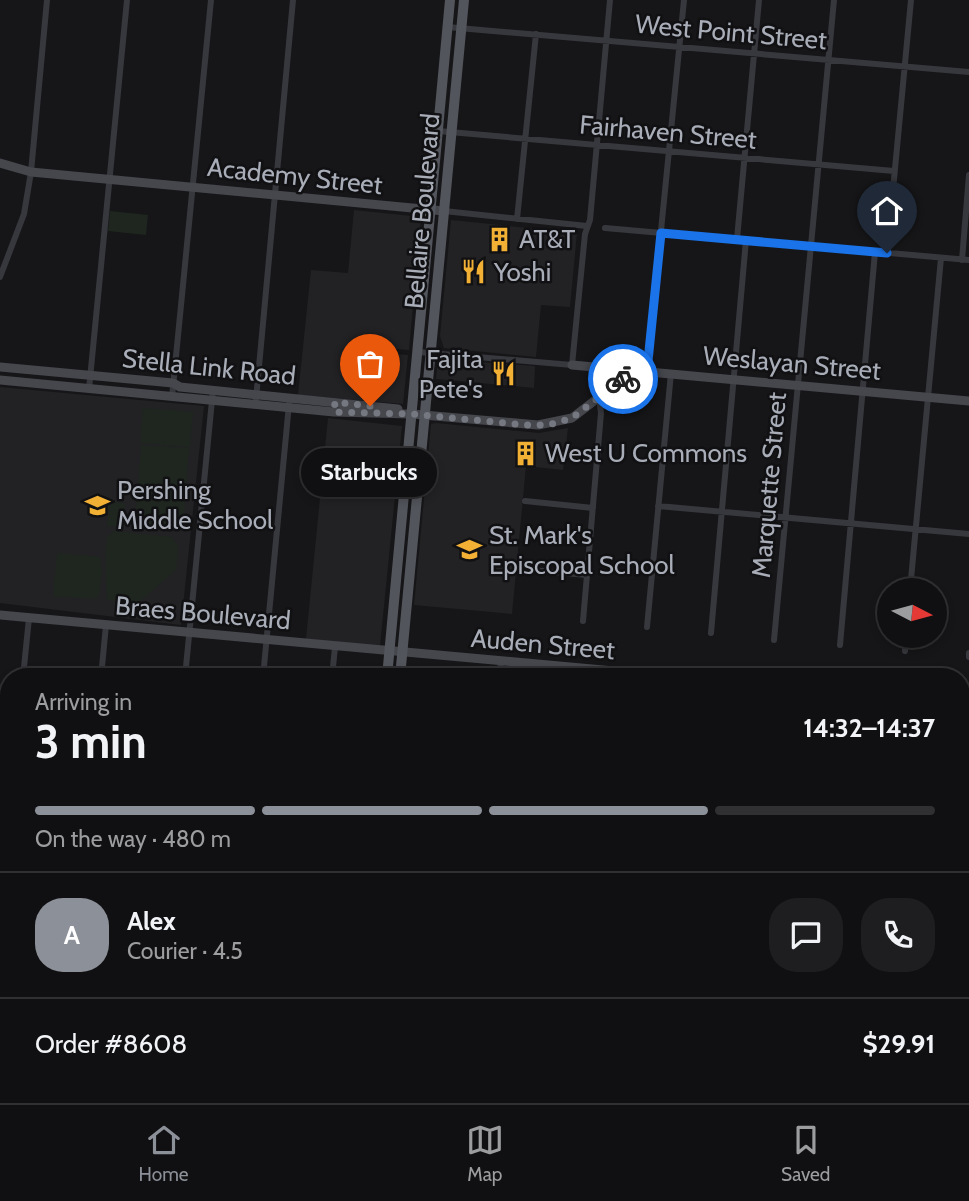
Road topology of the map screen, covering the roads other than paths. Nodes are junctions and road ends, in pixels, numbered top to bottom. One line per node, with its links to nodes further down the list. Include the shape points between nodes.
1 (47, 0): 30 (street)
2 (127, 0): 32 (street)
3 (211, 0): 33 (street)
4 (293, 0): 34 (street)
5 (450, 0): 12 (main road, Bellaire Boulevard)
6 (464, 0): 13 (main road, Bellaire Boulevard)
7 (610, 0): 15 (street)
8 (684, 0): 16 (street)
9 (759, 0): 17 (street)
10 (834, 0): 18 (street, Marquette Street)
11 (911, 0): 19 (street)
12 (447, 27): 13 (street, West Point Street); 21 (main road, Bellaire Boulevard)
13 (461, 28): 14 (street, West Point Street); 22 (main road, Bellaire Boulevard)
14 (536, 34): 15 (street, West Point Street); 23 (street)
15 (607, 40): 16 (street, West Point Street); 24 (street)
16 (680, 47): 17 (street, West Point Street); 25 (street)
17 (754, 53): 18 (street, West Point Street); 26 (street)
18 (828, 60): 19 (street, West Point Street); 28 (street, Marquette Street)
19 (904, 66): 20 (street, West Point Street); 29 (street)
20 (969, 72)
21 (438, 131): 22 (street, Fairhaven Street); 35 (main road, Bellaire Boulevard)
22 (451, 132): 23 (street, Fairhaven Street); 36 (main road, Bellaire Boulevard)
23 (526, 139): 24 (street, Fairhaven Street); 37 (street)
24 (597, 145): 25 (street, Fairhaven Street); 38 (street)
25 (670, 151): 26 (street, Fairhaven Street); 40 (street)
26 (744, 158): 28 (street, Fairhaven Street); 41 (street)
27 (0, 163): 30 (main road, Academy Street)
28 (819, 164): 29 (street, Fairhaven Street); 43 (street, Marquette Street)
29 (894, 171): 45 (street)
30 (31, 172): 32 (main road, Academy Street); 48 (street, via 24,214)
31 (969, 175): 47 (street)
32 (110, 179): 33 (main road, Academy Street); 59 (street)
33 (193, 187): 34 (main road, Academy Street); 64 (street)
34 (274, 194): 35 (main road, Academy Street); 74 (street)
35 (430, 210): 36 (main road, Academy Street); 49 (main road, Bellaire Boulevard)
36 (444, 211): 37 (street, Academy Street); 50 (main road, Bellaire Boulevard)
37 (517, 219): 38 (street, Academy Street)
38 (587, 226): 51 (street)
39 (605, 228): 40 (street)
40 (661, 233): 41 (street); 56 (street)
41 (737, 239): 42 (street)
42 (746, 240): 43 (street); 61 (street)
43 (811, 246): 44 (street); 67 (street, Marquette Street)
44 (875, 252): 45 (street); 69 (street)
45 (887, 253): 46 (street)
46 (941, 258): 47 (street); 72 (street)
47 (965, 260)
48 (0, 277)
49 (418, 352): 50 (street, Weslayan Street); 77 (main road, Bellaire Boulevard)
50 (430, 353): 51 (street, Weslayan Street); 78 (main road, Bellaire Boulevard)
51 (572, 365): 53 (main road, Weslayan Street)
52 (0, 368): 54 (main road, Stella Link Road)
53 (611, 368): 56 (main road, Weslayan Street); 62 (main road)
54 (16, 369): 55 (main road, Stella Link Road); 63 (main road)
55 (40, 371): 57 (main road, Stella Link Road); 65 (main road)
56 (647, 371): 58 (main road, Weslayan Street); 62 (main road, Stella Link Road)
57 (54, 373): 59 (main road, Stella Link Road); 66 (main road)
58 (671, 373): 61 (main road, Weslayan Street); 82 (street)
59 (90, 376): 64 (main road, Stella Link Road); 68 (street)
60 (0, 380): 63 (main road, Stella Link Road)
61 (734, 380): 67 (main road, Weslayan Street); 84 (street)
62 (620, 381): 73 (main road, Stella Link Road)
63 (15, 382): 65 (main road, Stella Link Road)
64 (173, 383): 70 (main road, Stella Link Road); 71 (street)
65 (38, 384): 66 (main road, Stella Link Road)
66 (52, 385): 68 (main road, Stella Link Road)
67 (798, 385): 69 (main road, Weslayan Street); 85 (street, Marquette Street)
68 (89, 389): 71 (main road, Stella Link Road)
69 (863, 390): 72 (main road, Weslayan Street); 86 (street)
70 (213, 395): 71 (main road, Stella Link Road); 74 (main road, Stella Link Road); 99 (street)
71 (172, 397)
72 (928, 397): 75 (main road, Weslayan Street); 87 (street)
73 (599, 398): 78 (main road, Stella Link Road, via 572,418 548,425); 83 (street)
74 (256, 399): 76 (main road, Stella Link Road)
75 (969, 401)
76 (289, 403): 77 (main road, Stella Link Road); 101 (street)
77 (412, 414): 78 (main road, Stella Link Road); 79 (main road, Bellaire Boulevard)
78 (424, 415): 80 (main road, Bellaire Boulevard)
79 (407, 475): 80 (main road); 89 (main road, Bellaire Boulevard)
80 (418, 476): 90 (main road, Bellaire Boulevard)
81 (525, 501): 83 (street)
82 (658, 506): 84 (street); 98 (street)
83 (593, 508): 92 (street)
84 (722, 512): 85 (street); 100 (street)
85 (786, 517): 86 (street); 102 (street, Marquette Street)
86 (851, 523): 87 (street); 103 (street)
87 (916, 528): 88 (street); 93 (street)
88 (969, 534)
89 (398, 561): 90 (main road); 107 (main road, Bellaire Boulevard)
90 (411, 561): 108 (main road, Bellaire Boulevard)
91 (519, 569): 92 (street)
92 (587, 575): 96 (street)
93 (911, 578)
94 (0, 615): 95 (main road, Braes Boulevard)
95 (29, 618): 97 (main road, Braes Boulevard); 110 (street)
96 (583, 621)
97 (106, 625): 99 (main road, Braes Boulevard); 111 (street)
98 (647, 627)
99 (189, 633): 101 (main road, Braes Boulevard); 112 (street)
100 (711, 633)
101 (266, 640): 104 (main road, Braes Boulevard); 113 (street)
102 (774, 640)
103 (840, 645)
104 (335, 647): 107 (main road, Braes Boulevard); 114 (street)
105 (905, 648): 106 (street)
106 (905, 651)
107 (389, 652): 108 (main road, Braes Boulevard); 115 (main road, Bellaire Boulevard)
108 (402, 653): 109 (main road, Auden Street); 116 (main road, Bellaire Boulevard)
109 (500, 662): 117 (street); 118 (main road, Auden Street)
110 (24, 668)
111 (102, 668)
112 (186, 668)
113 (264, 668)
114 (333, 668)
115 (388, 668)
116 (401, 668)
117 (500, 668)
118 (549, 668)

